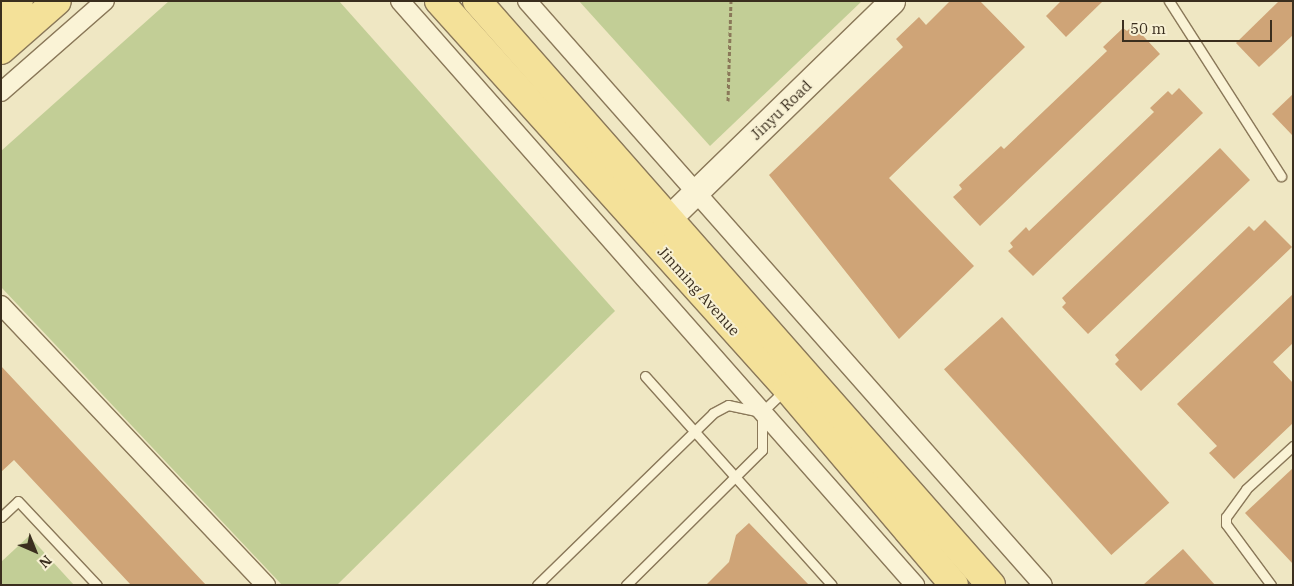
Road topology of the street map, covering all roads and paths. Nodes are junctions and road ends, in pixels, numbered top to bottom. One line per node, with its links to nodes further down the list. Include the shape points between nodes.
1 (19, 1): 11 (main road)
2 (57, 1): 12 (main road)
3 (105, 1): 13 (street)
4 (400, 1): 21 (street)
5 (439, 1): 20 (main road, Jinming Avenue)
6 (477, 1): 17 (main road, Jinming Avenue)
7 (527, 1): 16 (street)
8 (731, 1): 14 (path)
9 (892, 1): 16 (street, Jinyu Road)
10 (1169, 1): 15 (lane)
11 (1, 17)
12 (1, 50)
13 (1, 92)
14 (728, 101)
15 (1281, 176)
16 (695, 193): 17 (street, Jinyu Road); 34 (street)
17 (669, 218): 33 (main road, Jinming Avenue)
18 (1, 305): 27 (street)
19 (644, 376): 22 (lane)
20 (787, 388): 21 (lane); 32 (main road, Jinming Avenue)
21 (762, 412): 22 (lane, via 728,405 713,413); 24 (lane, via 762,450); 31 (street)
22 (694, 431): 24 (lane); 28 (lane)
23 (1293, 446): 35 (lane, via 1246,489 1226,517 1226,524)
24 (736, 478): 29 (lane); 30 (lane)
25 (1, 517): 26 (lane, via 18,501)
26 (97, 585)
27 (266, 585)
28 (537, 585)
29 (626, 585)
30 (832, 585)
31 (915, 585)
32 (954, 585)
33 (991, 585)
34 (1043, 585)
35 (1271, 585)

